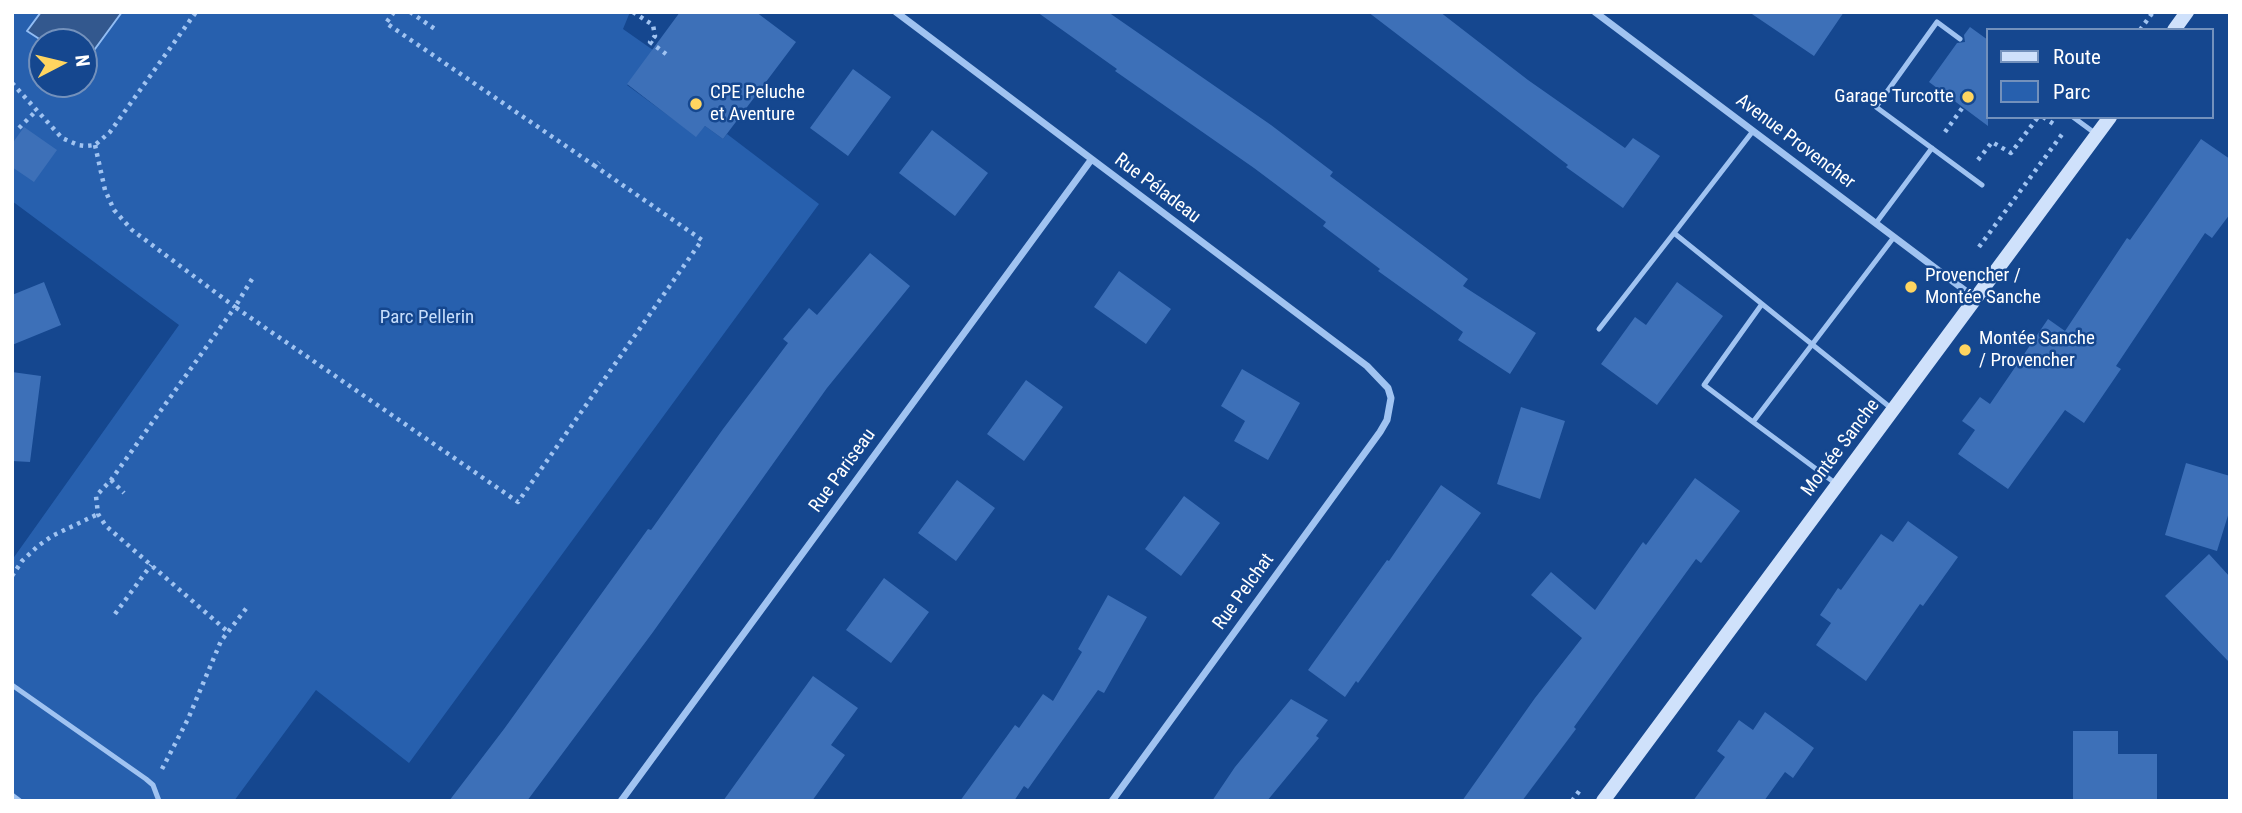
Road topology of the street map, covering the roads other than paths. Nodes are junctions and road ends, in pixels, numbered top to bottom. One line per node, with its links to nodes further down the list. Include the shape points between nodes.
1 (897, 12): 11 (street, Rue Péladeau)
2 (1595, 12): 8 (street, Avenue Provencher)
3 (2187, 12): 4 (street)
4 (2175, 28)
5 (1961, 39): 10 (lane, via 1937,22 1876,107)
6 (2076, 119): 9 (lane)
7 (2107, 119): 9 (street, Montée Sanche)
8 (1753, 131): 13 (street, Avenue Provencher); 14 (lane)
9 (2097, 135): 16 (street, Montée Sanche)
10 (1932, 148): 12 (lane); 13 (lane)
11 (1091, 160): 20 (street, Rue Péladeau, via 1367,366 1388,388); 28 (street, Rue Pariseau)
12 (1982, 185)
13 (1876, 223): 15 (street, Avenue Provencher)
14 (1674, 233): 17 (lane); 18 (lane)
15 (1894, 237): 16 (street, Avenue Provencher); 19 (lane)
16 (1975, 298): 21 (street, Montée Sanche)
17 (1762, 304): 19 (lane); 22 (lane, via 1704,385)
18 (1599, 329)
19 (1812, 345): 21 (lane); 22 (lane)
20 (1391, 398): 29 (street, Rue Pelchat, via 1380,432)
21 (1894, 410): 23 (street, Montée Sanche)
22 (1753, 422): 23 (lane)
23 (1838, 485): 30 (street, Montée Sanche)
24 (12, 685): 27 (lane, via 146,779)
25 (12, 795): 26 (lane)
26 (20, 801)
27 (159, 801)
28 (621, 801)
29 (1112, 801)
30 (1603, 801)

